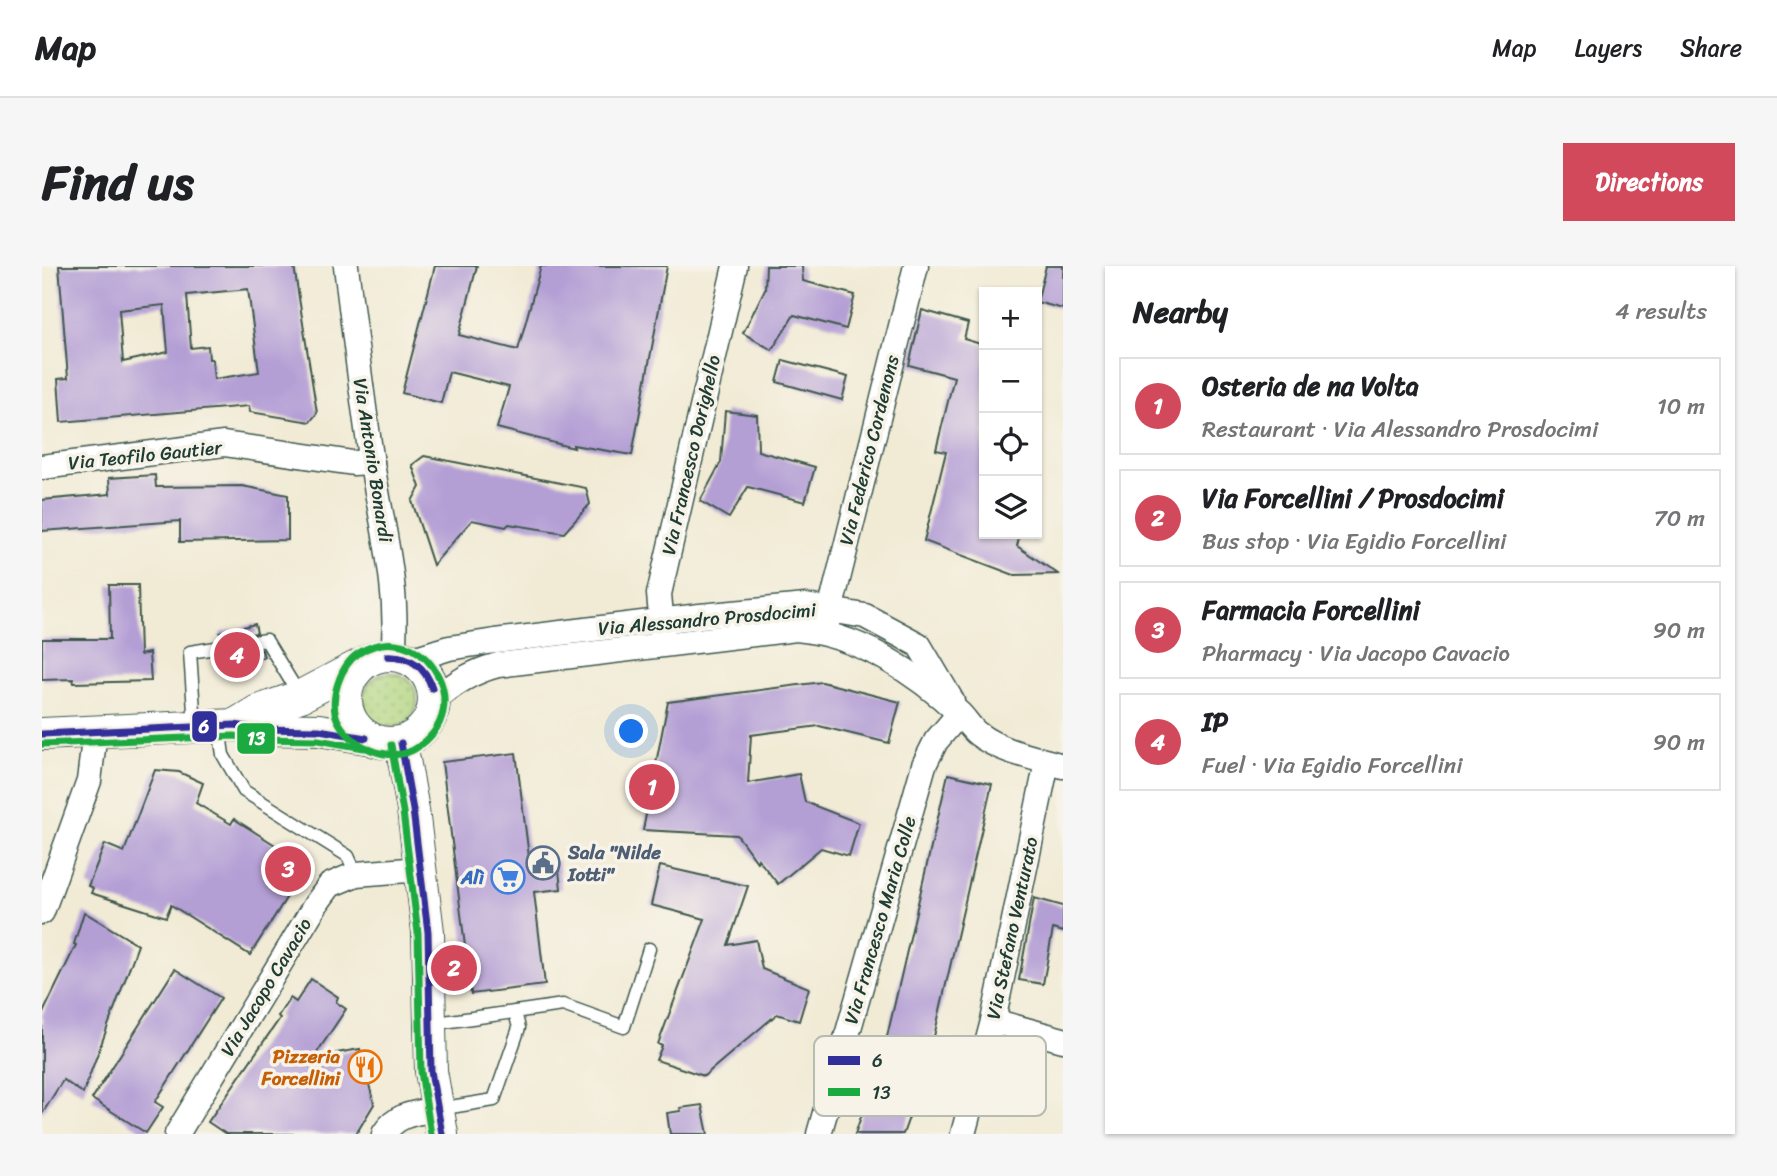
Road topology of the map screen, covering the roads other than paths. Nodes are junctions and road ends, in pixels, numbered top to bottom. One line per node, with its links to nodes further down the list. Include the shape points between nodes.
1 (346, 266): 4 (street, Via Antonio Bonardi)
2 (735, 266): 7 (street, Via Francesco Dorighello, via 659,594)
3 (916, 266): 6 (street, Via Federico Cordenons)
4 (372, 462): 5 (street, Via Teofilo Gautier, via 223,444); 9 (street, Via Antonio Bonardi)
5 (42, 467)
6 (830, 608): 7 (street, Via Alessandro Prosdocimi, via 806,606); 8 (street, Via Federico Cordenons); 13 (street, Via Alessandro Prosdocimi, via 865,616 919,645)
7 (662, 633): 8 (street, Via Alessandro Prosdocimi, via 796,629); 9 (street, Via Alessandro Prosdocimi, via 449,648); 12 (street, Via Alessandro Prosdocimi, via 473,672)
8 (824, 634): 13 (street, Via Alessandro Prosdocimi, via 859,645 901,668)
9 (402, 657): 10 (street, via 376,657); 12 (street, via 418,665 431,681)
10 (360, 665): 11 (street); 17 (street, via 345,694 346,711)
11 (300, 696): 14 (street); 14 (lane, via 266,640 190,652)
12 (434, 701): 18 (street, via 424,727)
13 (959, 714): 19 (street, Via Alessandro Prosdocimi, via 978,734 999,746); 27 (street, Via Francesco Maria Colle, via 936,741 925,765)
14 (216, 726): 15 (street); 17 (street, via 319,730); 21 (lane, via 223,755 244,791 348,856)
15 (96, 732): 16 (street); 22 (street, via 89,781)
16 (42, 734)
17 (366, 738): 18 (street, via 383,744)
18 (401, 743): 20 (street)
19 (1055, 764): 25 (street, Via Stefano Venturato)
20 (421, 869): 21 (street, Via Jacopo Cavacio); 26 (street)
21 (356, 874): 33 (street, Via Jacopo Cavacio, via 331,886 316,904)
22 (42, 912)
23 (649, 949): 24 (lane, via 624,1027 563,1005)
24 (515, 1012): 26 (lane); 32 (lane, via 519,1028 494,1100)
25 (993, 1021): 28 (street, Via Stefano Venturato); 29 (street)
26 (430, 1024): 32 (street)
27 (847, 1036)
28 (989, 1036)
29 (1063, 1040)
30 (824, 1116): 35 (street, Via Francesco Maria Colle)
31 (968, 1116): 36 (street, Via Stefano Venturato)
32 (439, 1122): 34 (street, via 408,1115 390,1124)
33 (177, 1134)
34 (384, 1134)
35 (819, 1134)
36 (963, 1134)

